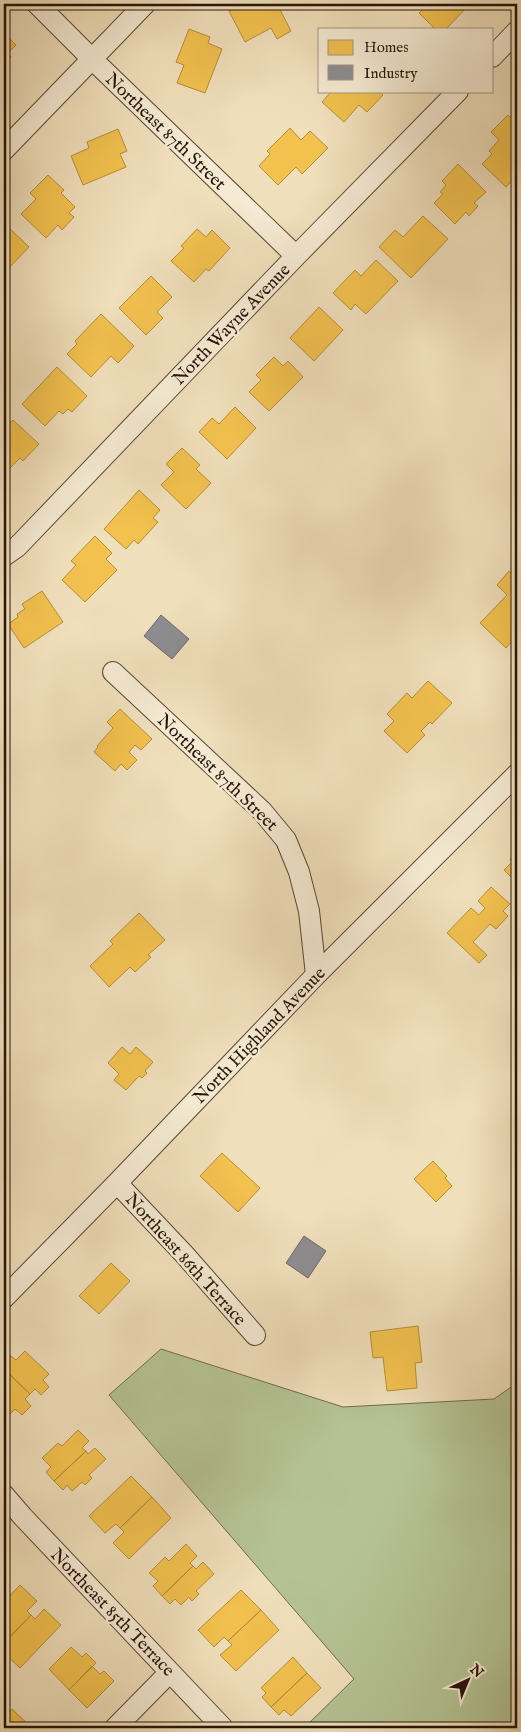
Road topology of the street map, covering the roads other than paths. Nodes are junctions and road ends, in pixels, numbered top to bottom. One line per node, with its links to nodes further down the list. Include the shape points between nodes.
1 (37, 4): 5 (street, Northeast 87th Street)
2 (145, 4): 5 (street)
3 (517, 31): 4 (street)
4 (494, 55)
5 (92, 59): 7 (street); 8 (street, Northeast 87th Street)
6 (457, 92): 8 (street, North Wayne Avenue)
7 (4, 150)
8 (296, 256): 9 (street, North Wayne Avenue)
9 (4, 556)
10 (113, 672): 12 (street, Northeast 87th Street, via 262,811 286,840 299,872 309,911)
11 (517, 774): 12 (street, North Highland Avenue)
12 (316, 975): 13 (street, North Highland Avenue)
13 (117, 1183): 14 (street, North Highland Avenue); 15 (street, Northeast 86th Terrace)
14 (4, 1298)
15 (255, 1335)
16 (4, 1495): 17 (street, Northeast 85th Terrace)
17 (170, 1672): 18 (street); 19 (street, Northeast 85th Terrace)
18 (115, 1728)
19 (223, 1728)

